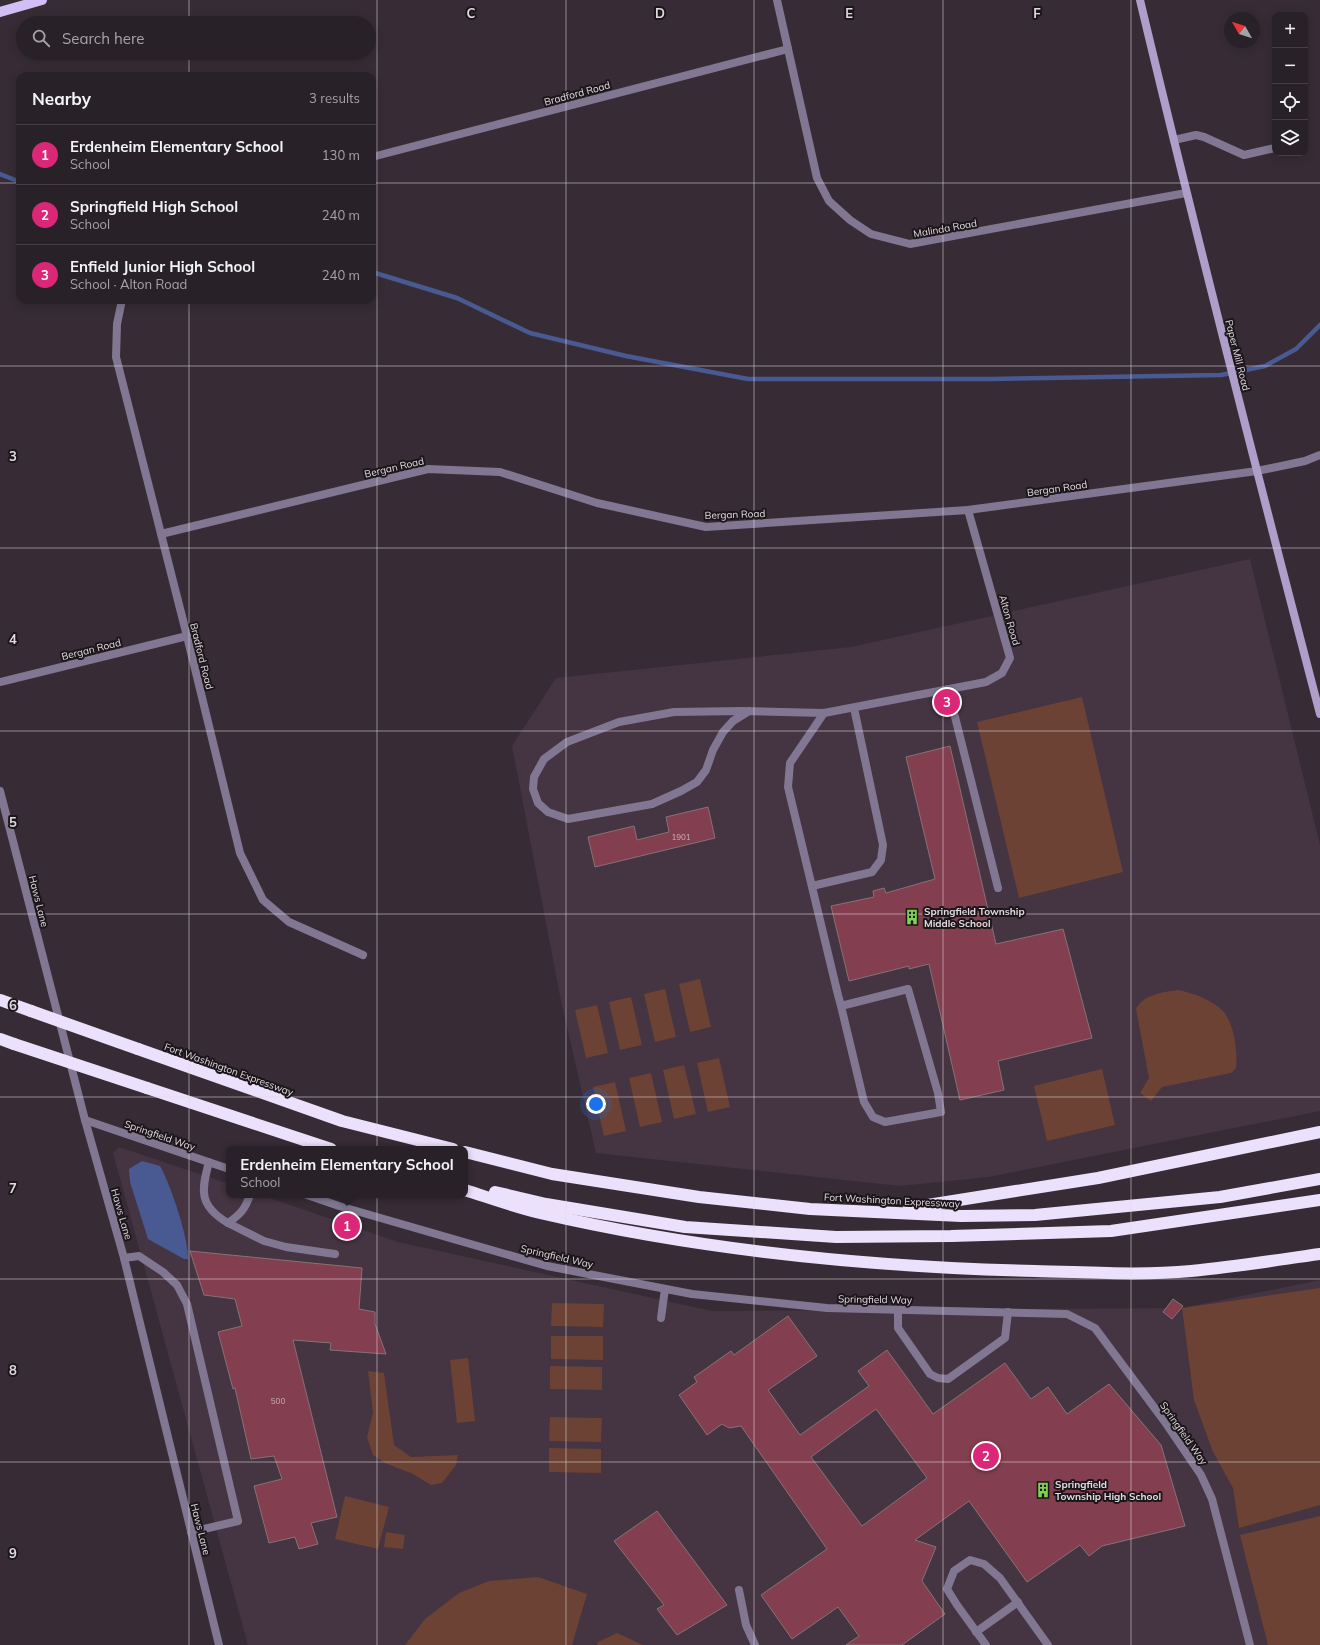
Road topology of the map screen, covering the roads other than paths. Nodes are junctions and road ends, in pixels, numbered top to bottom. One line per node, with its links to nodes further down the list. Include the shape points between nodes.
1 (42, 0): 4 (main road)
2 (777, 0): 5 (street, Malinda Road)
3 (1140, 0): 6 (main road, Paper Mill Road)
4 (0, 12)
5 (788, 49): 8 (street, Bradford Road); 9 (street, Malinda Road, via 817,178 829,201 871,234 910,244)
6 (1174, 140): 7 (street, via 1196,135 1204,136 1244,155); 9 (main road, Paper Mill Road)
7 (1272, 149)
8 (376, 156)
9 (1186, 193): 12 (main road, Paper Mill Road)
10 (121, 304): 14 (street, Bradford Road, via 117,324 116,357)
11 (1320, 455): 12 (street, Bergan Road, via 1306,461)
12 (1257, 472): 13 (street, Bergan Road); 21 (main road, Paper Mill Road)
13 (968, 510): 14 (street, Bergan Road, via 706,527 597,503 500,472 428,469); 17 (street, Alton Road, via 1010,658 1002,673 986,682)
14 (161, 534): 15 (street, Bradford Road)
15 (187, 636): 16 (street, Bergan Road); 25 (street, Bradford Road, via 240,853 263,900 289,922)
16 (0, 682)
17 (948, 689): 18 (street, Alton Road); 24 (street)
18 (854, 708): 20 (street, Alton Road); 23 (street, via 883,845 881,860 872,872)
19 (749, 711): 19 (street, Alton Road, via 674,712 618,722 567,742 544,759 534,777 533,789 538,803 548,812 568,819 652,804 697,782 706,770 713,750 724,732 733,721); 20 (street, Alton Road)
20 (824, 713): 23 (street, via 790,763 788,787)
21 (1320, 714)
22 (0, 791): 29 (street, Haws Lane)
23 (812, 886): 27 (street)
24 (998, 888)
25 (363, 955)
26 (0, 1000): 32 (highway, Fort Washington Expressway, bridge, via 342,1121)
27 (841, 1006): 27 (street, via 864,1102 873,1117 885,1122 941,1112 938,1093 908,989)
28 (0, 1039): 31 (highway, bridge)
29 (85, 1120): 34 (street, Springfield Way); 46 (street, Haws Lane)
30 (1320, 1132): 42 (highway, via 1098,1178)
31 (322, 1146)
32 (441, 1146)
33 (468, 1153): 42 (highway, Fort Washington Expressway, via 552,1174 699,1197 810,1209)
34 (209, 1162): 35 (street, Springfield Way); 43 (street, via 203,1192 208,1205 218,1217)
35 (226, 1168)
36 (1320, 1179): 42 (highway, Fort Washington Expressway, via 1220,1197 1035,1215 961,1216)
37 (468, 1186): 41 (highway, via 546,1204 685,1227 836,1237 1111,1231)
38 (468, 1191): 45 (highway, via 538,1213 651,1235 738,1248 867,1262 964,1269 1151,1273 1190,1272)
39 (249, 1198): 43 (street, via 246,1208)
40 (316, 1198): 47 (street, Springfield Way, via 547,1266)
41 (1320, 1200)
42 (885, 1212)
43 (228, 1223): 44 (street, via 264,1241)
44 (335, 1254)
45 (1320, 1254)
46 (124, 1258): 51 (street, Haws Lane); 51 (street, via 139,1256 163,1272 177,1286 187,1304 238,1521)
47 (665, 1289): 48 (street, Springfield Way, via 826,1308); 50 (street)
48 (898, 1310): 49 (street, Springfield Way); 49 (street, via 898,1328 930,1374 948,1379 1005,1338)
49 (1008, 1312): 59 (street, Springfield Way, via 1067,1314 1096,1328 1165,1422 1201,1476 1212,1499)
50 (661, 1318)
51 (191, 1532): 55 (street, Haws Lane)
52 (739, 1590): 56 (street, via 746,1625)
53 (1018, 1602): 54 (street); 54 (street, via 1000,1578 984,1564 970,1560 954,1571 948,1589); 58 (street)
54 (976, 1632): 57 (street)
55 (219, 1645)
56 (755, 1645)
57 (986, 1645)
58 (1048, 1645)
59 (1250, 1645)

